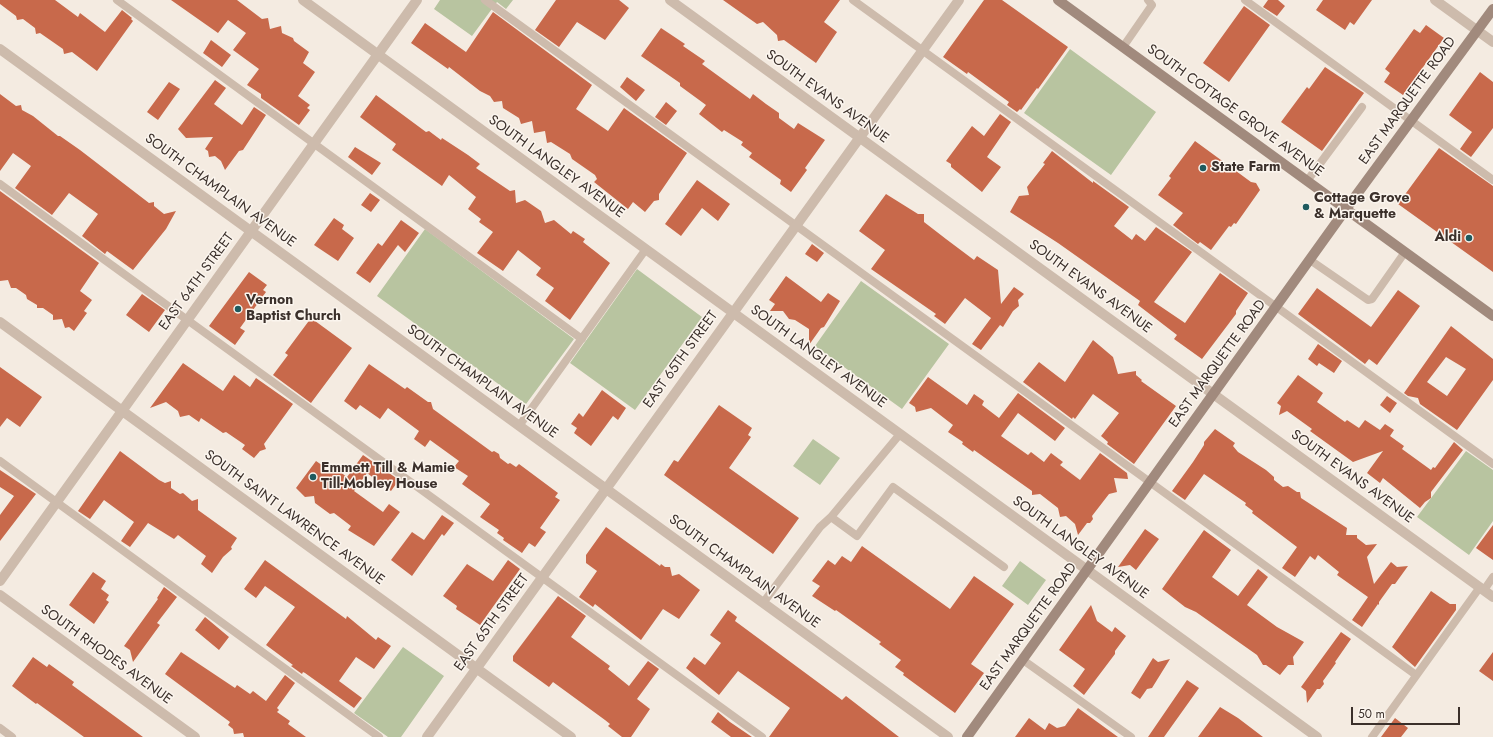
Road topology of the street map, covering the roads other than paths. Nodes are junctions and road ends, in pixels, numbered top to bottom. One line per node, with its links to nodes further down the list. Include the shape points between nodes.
1 (117, 0): 22 (lane)
2 (303, 0): 18 (street, SOUTH LANGLEY AVENUE)
3 (417, 0): 18 (street, EAST 64TH STREET)
4 (485, 0): 27 (lane)
5 (670, 0): 21 (street, SOUTH EVANS AVENUE)
6 (853, 0): 17 (lane)
7 (959, 0): 17 (street, EAST 65TH STREET)
8 (1148, 0): 15 (lane, via 1152,5)
9 (1245, 0): 20 (lane)
10 (1436, 0): 13 (street)
11 (1061, 1): 15 (street, SOUTH COTTAGE GROVE AVENUE)
12 (1493, 8): 13 (street, EAST MARQUETTE ROAD)
13 (1477, 30): 14 (street); 20 (street, EAST MARQUETTE ROAD)
14 (1493, 42)
15 (1123, 48): 24 (street, SOUTH COTTAGE GROVE AVENUE)
16 (0, 49): 28 (street, SOUTH CHAMPLAIN AVENUE)
17 (922, 50): 21 (street, EAST 65TH STREET); 32 (lane)
18 (378, 55): 22 (street, EAST 64TH STREET); 29 (street, SOUTH LANGLEY AVENUE)
19 (1362, 107): 24 (lane)
20 (1411, 120): 23 (lane); 26 (street, EAST MARQUETTE ROAD)
21 (860, 137): 27 (street, EAST 65TH STREET); 38 (street, SOUTH EVANS AVENUE)
22 (314, 144): 28 (street, EAST 64TH STREET); 37 (lane)
23 (1493, 180)
24 (1307, 181): 26 (street, SOUTH COTTAGE GROVE AVENUE)
25 (0, 184): 35 (lane)
26 (1346, 209): 30 (street, SOUTH COTTAGE GROVE AVENUE); 31 (street, EAST MARQUETTE ROAD)
27 (796, 225): 33 (street, EAST 65TH STREET); 44 (lane)
28 (251, 231): 35 (street, EAST 64TH STREET); 40 (street, SOUTH CHAMPLAIN AVENUE)
29 (646, 249): 33 (street, SOUTH LANGLEY AVENUE); 37 (lane)
30 (1405, 252): 31 (lane, via 1372,299 1368,300); 34 (street, SOUTH COTTAGE GROVE AVENUE)
31 (1310, 260): 32 (street, EAST MARQUETTE ROAD)
32 (1276, 306): 38 (street, EAST MARQUETTE ROAD); 43 (lane)
33 (733, 313): 41 (street, SOUTH LANGLEY AVENUE); 45 (street, EAST 65TH STREET)
34 (1493, 316)
35 (187, 320): 39 (street, EAST 64TH STREET); 50 (lane)
36 (0, 322): 39 (street, SOUTH SAINT LAWRENCE AVENUE)
37 (582, 339): 40 (lane)
38 (1214, 394): 44 (street, EAST MARQUETTE ROAD); 53 (street, SOUTH EVANS AVENUE)
39 (122, 411): 46 (street, EAST 64TH STREET); 58 (street, SOUTH SAINT LAWRENCE AVENUE)
40 (519, 426): 45 (street, SOUTH CHAMPLAIN AVENUE)
41 (900, 434): 47 (lane); 49 (street, SOUTH LANGLEY AVENUE)
42 (0, 461): 46 (lane)
43 (1493, 464)
44 (1150, 482): 49 (street, EAST MARQUETTE ROAD); 59 (lane)
45 (606, 489): 50 (street, EAST 65TH STREET); 56 (street, SOUTH CHAMPLAIN AVENUE)
46 (56, 502): 52 (street, EAST 64TH STREET); 63 (lane)
47 (831, 517): 48 (lane, via 856,536 892,487); 56 (lane)
48 (1004, 567)
49 (1087, 570): 57 (street, EAST MARQUETTE ROAD); 70 (street, SOUTH LANGLEY AVENUE)
50 (542, 577): 58 (street, EAST 65TH STREET); 66 (lane)
51 (1493, 577): 53 (lane)
52 (0, 581)
53 (1482, 589): 55 (street, SOUTH EVANS AVENUE); 59 (lane)
54 (0, 595): 62 (street, SOUTH RHODES AVENUE)
55 (1493, 597)
56 (763, 603): 67 (street, SOUTH CHAMPLAIN AVENUE)
57 (1023, 660): 68 (street, EAST MARQUETTE ROAD); 69 (lane)
58 (476, 668): 64 (street, EAST 65TH STREET); 65 (street, SOUTH SAINT LAWRENCE AVENUE)
59 (1416, 675): 71 (lane)
60 (0, 728): 61 (lane)
61 (12, 737)
62 (195, 737)
63 (379, 737)
64 (427, 737)
65 (571, 737)
66 (762, 737)
67 (948, 737)
68 (967, 737)
69 (1131, 737)
70 (1317, 737)
71 (1372, 737)

